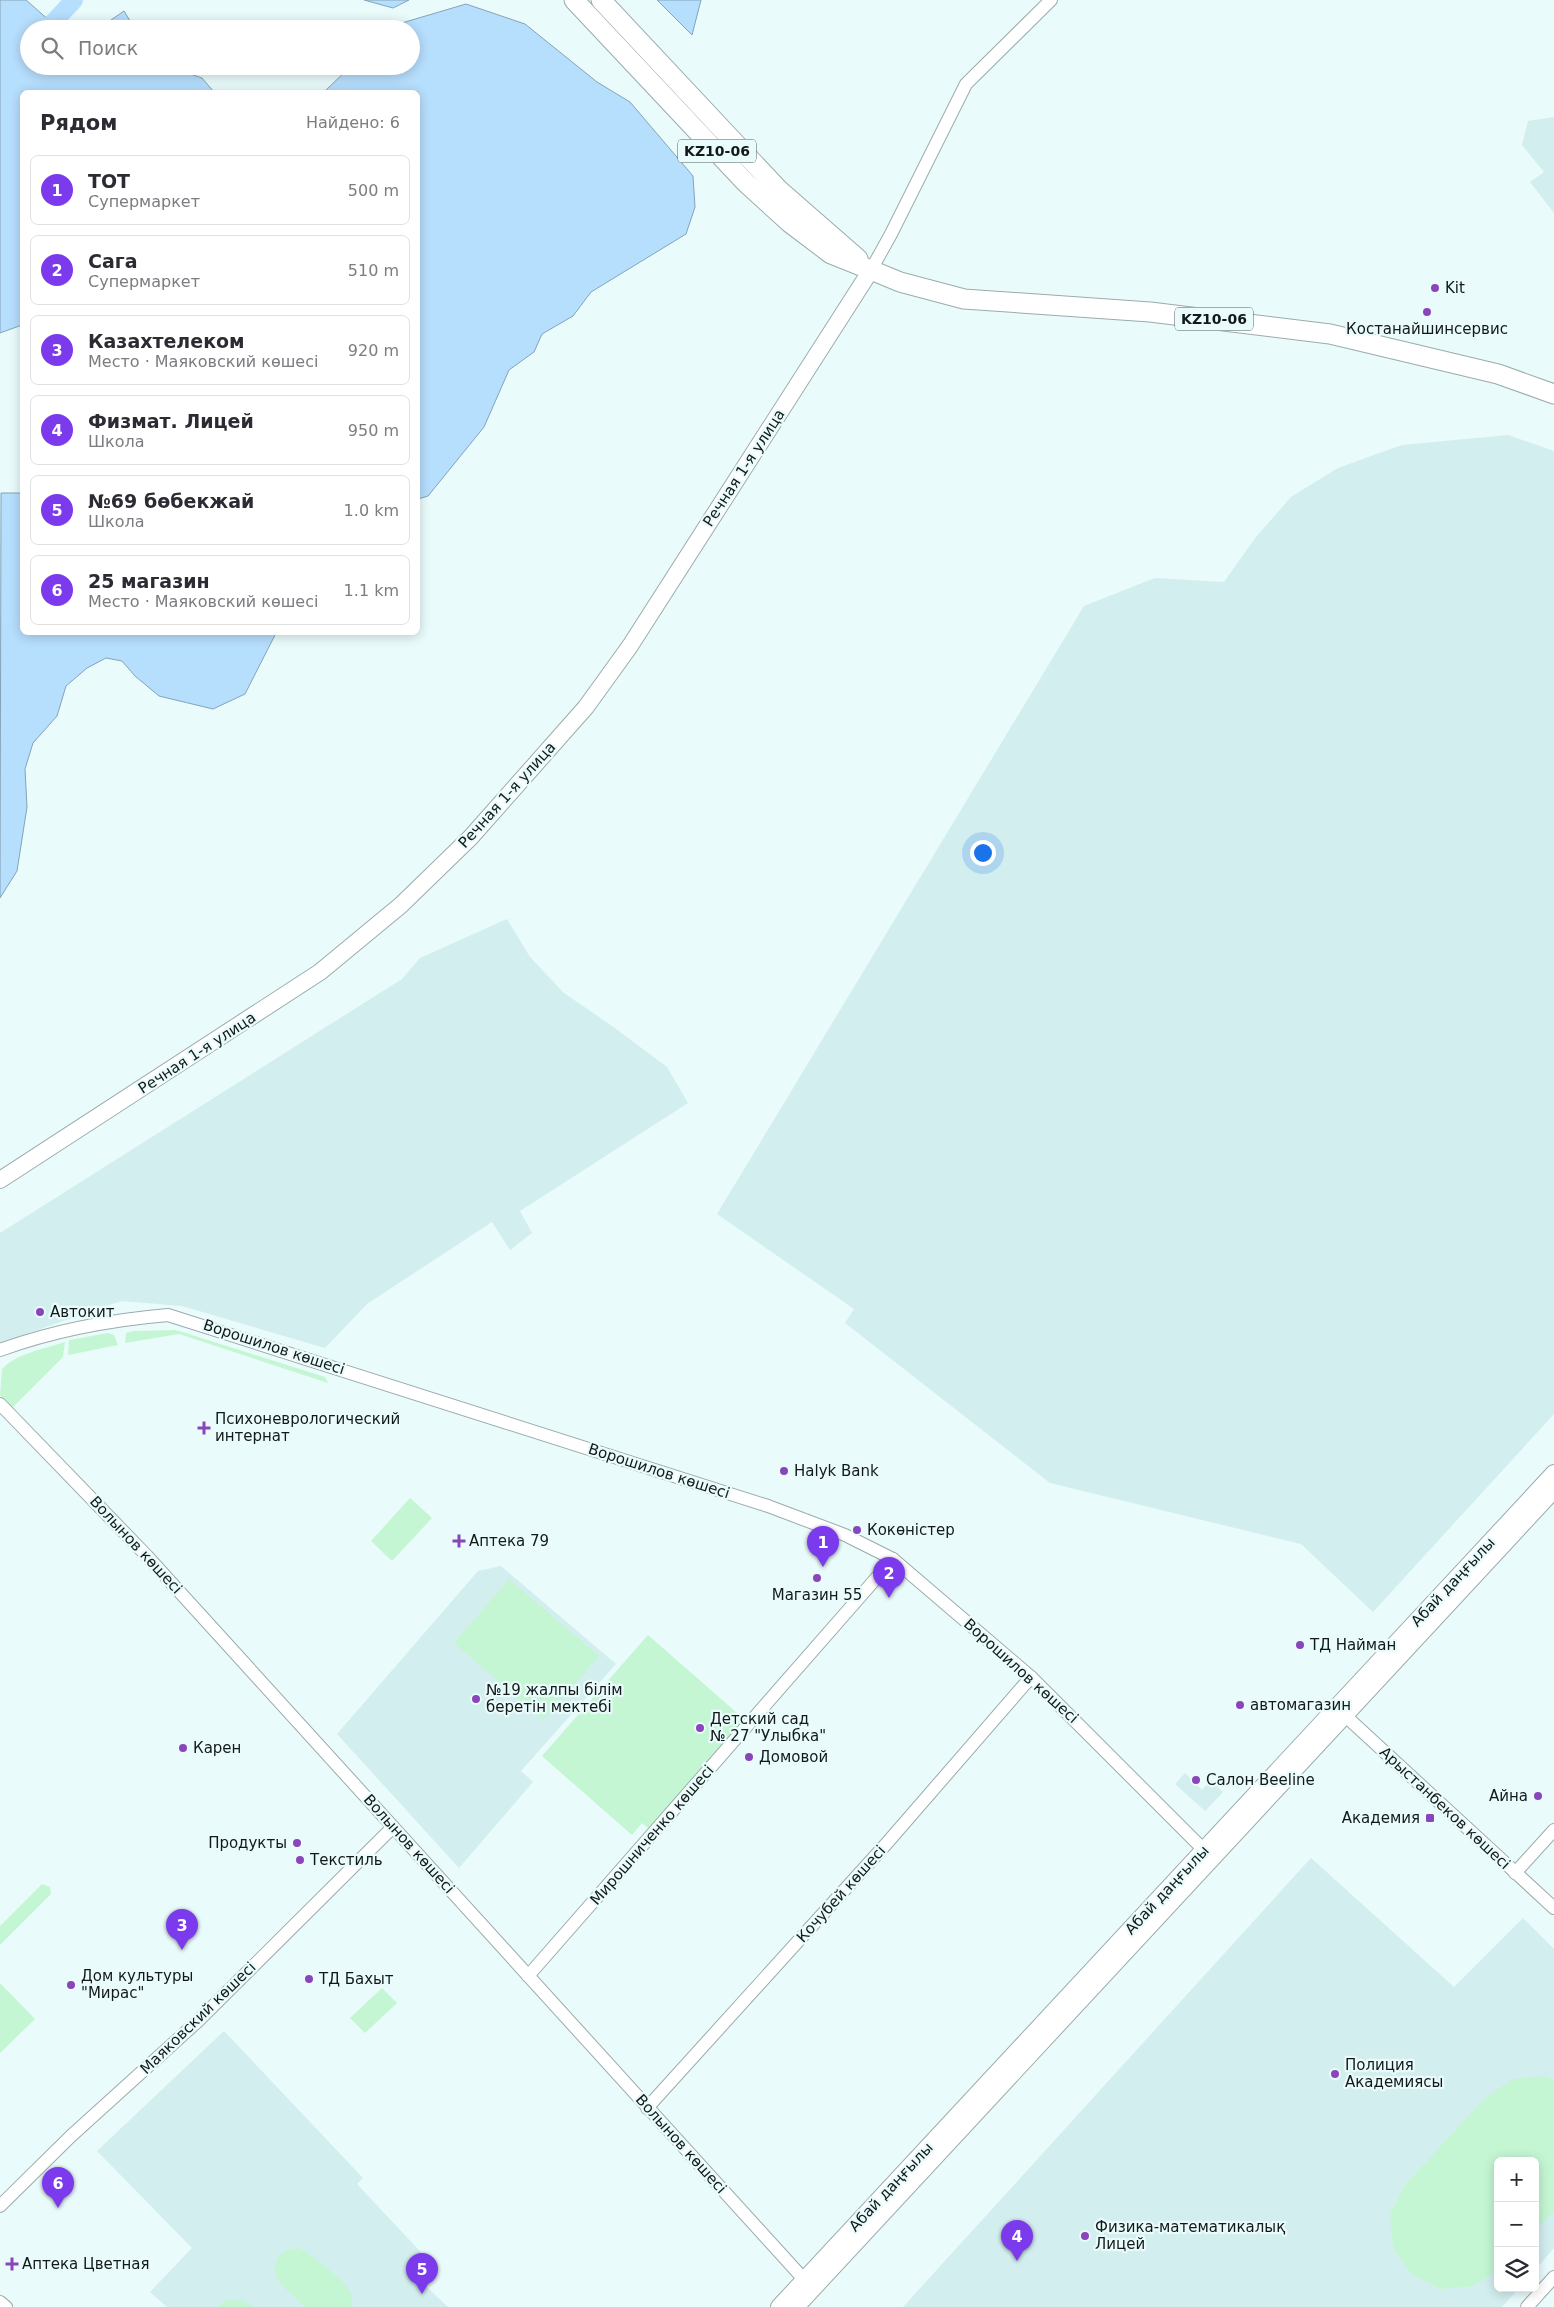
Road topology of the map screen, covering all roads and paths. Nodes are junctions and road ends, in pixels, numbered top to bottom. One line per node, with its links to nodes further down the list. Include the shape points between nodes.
1 (601, 0): 4 (highway, KZ10-06, via 780,190)
2 (1051, 0): 4 (street, via 966,84)
3 (578, 4): 4 (highway, KZ10-06, via 746,183 831,254)
4 (870, 270): 5 (highway, KZ10-06, via 900,282 964,299 1150,312 1330,334 1489,371); 6 (main road, Речная 1-я улица, via 630,646 586,707 471,837 401,905 320,972)
5 (1554, 394)
6 (0, 1180)
7 (0, 1350): 11 (street, Ворошилов көшесі, via 74,1327 168,1315 768,1506 845,1535)
8 (0, 1404): 14 (street, Волынов көшесі, via 148,1556)
9 (1554, 1473): 13 (main road, Абай даңғылы)
10 (1554, 1490): 13 (main road, Абай даңғылы)
11 (893, 1559): 12 (street, Ворошилов көшесі); 19 (street, Мирошниченко көшесі)
12 (1031, 1678): 16 (street, Ворошилов көшесі); 20 (street, Кочубей көшесі)
13 (1341, 1711): 16 (main road, Абай даңғылы); 17 (street, Арыстанбеков көшесі)
14 (393, 1827): 19 (street, Волынов көшесі); 21 (street, Маяковский көшесі, via 198,2022 71,2136)
15 (1554, 1830): 17 (street)
16 (1208, 1854): 23 (main road, Абай даңғылы)
17 (1514, 1873): 18 (street, Арыстанбеков көшесі)
18 (1554, 1908)
19 (528, 1976): 20 (street, Волынов көшесі)
20 (648, 2108): 23 (street, Волынов көшесі)
21 (0, 2206)
22 (1554, 2277): 28 (street)
23 (808, 2285): 26 (main road, Абай даңғылы); 27 (main road, Абай даңғылы)
24 (0, 2302): 25 (street)
25 (6, 2307)
26 (779, 2307)
27 (796, 2307)
28 (1527, 2307)

